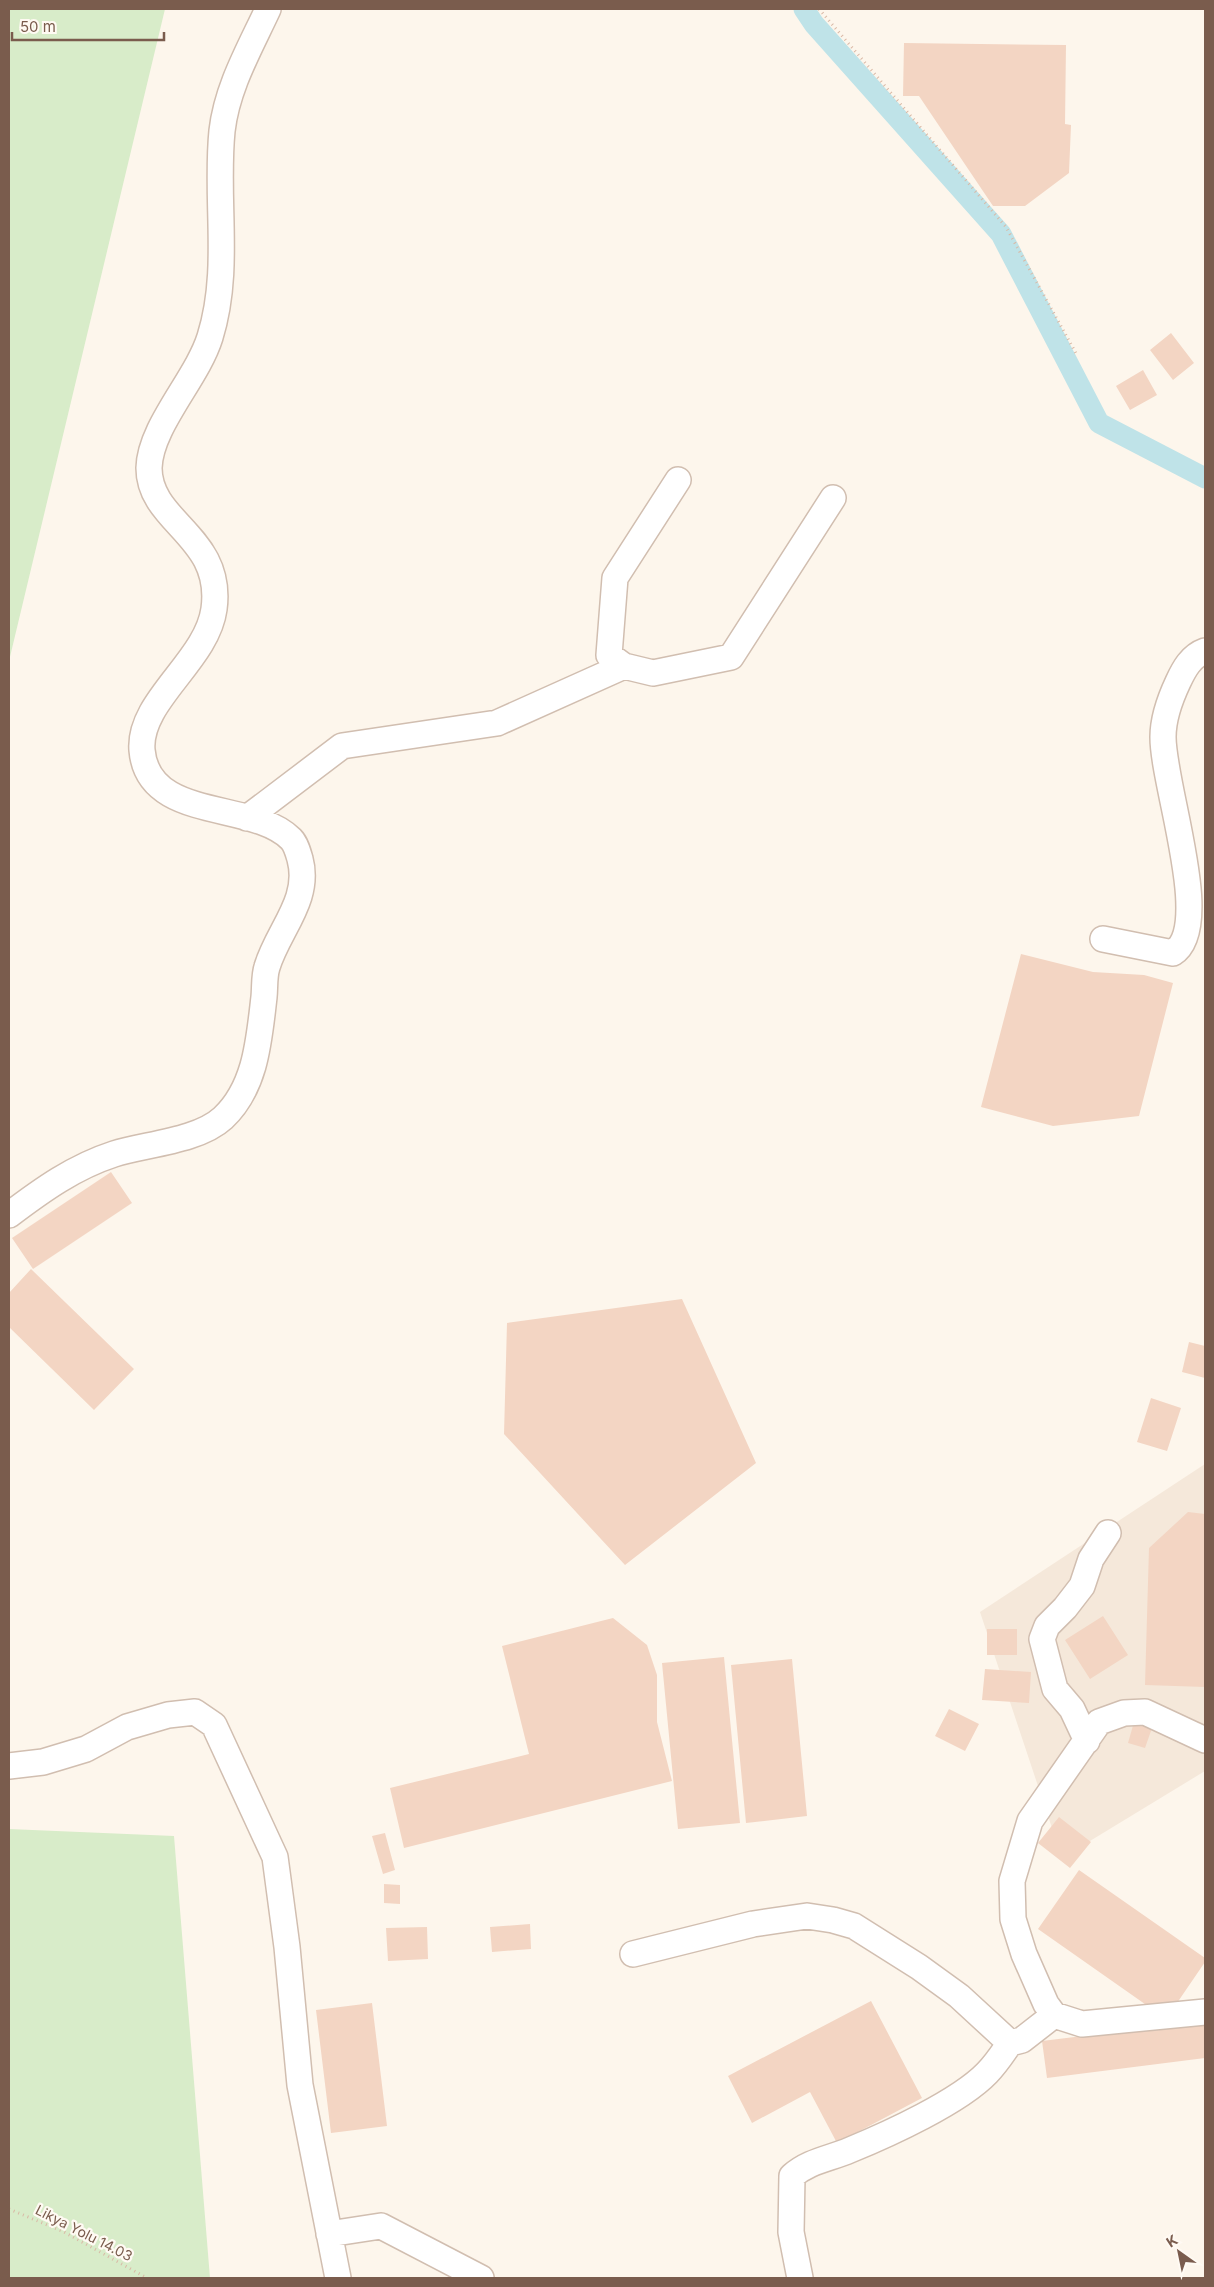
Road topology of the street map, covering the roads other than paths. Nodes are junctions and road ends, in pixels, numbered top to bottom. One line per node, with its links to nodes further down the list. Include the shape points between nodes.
1 (268, 9): 6 (street, via 235,79 222,127 221,293 210,339 152,449 149,470 154,492 203,552 214,574 215,592 214,612 208,631 144,724 142,750 148,772 162,790 187,802)
2 (678, 480): 5 (street, via 616,578 609,655)
3 (833, 498): 5 (street, via 731,657 653,673)
4 (1205, 652): 7 (street, via 1191,660 1184,670 1170,702 1163,737 1166,759 1196,863 1201,909 1197,931 1188,945 1173,953)
5 (624, 666): 6 (street, via 497,723 342,746)
6 (246, 818): 8 (street, via 277,828 294,842 302,864 301,891 295,910 266,969 254,1062 242,1098 220,1121 200,1131 114,1154 83,1166 48,1186)
7 (1103, 939)
8 (9, 1215)
9 (1108, 1533): 11 (street, via 1091,1559 1082,1586 1047,1626 1042,1639 1055,1689 1072,1708)
10 (1205, 1740): 11 (street, via 1145,1712 1124,1713 1099,1722)
11 (1087, 1741): 15 (street, via 1030,1821 1012,1881 1013,1919 1024,1954)
12 (9, 1766): 17 (street, via 43,1762 86,1749 127,1728 168,1715 195,1712 214,1725 275,1857 300,2085)
13 (633, 1954): 16 (street, via 753,1924 807,1916 833,1920 854,1926 927,1973 959,1996)
14 (1205, 2012): 15 (street, via 1082,2024)
15 (1054, 2015): 16 (street, via 1022,2040)
16 (1010, 2043): 20 (street, via 987,2073 936,2109 851,2150 813,2161 792,2176 791,2232)
17 (329, 2234): 18 (street); 19 (street, via 381,2226)
18 (338, 2278)
19 (481, 2278)
20 (800, 2278)

